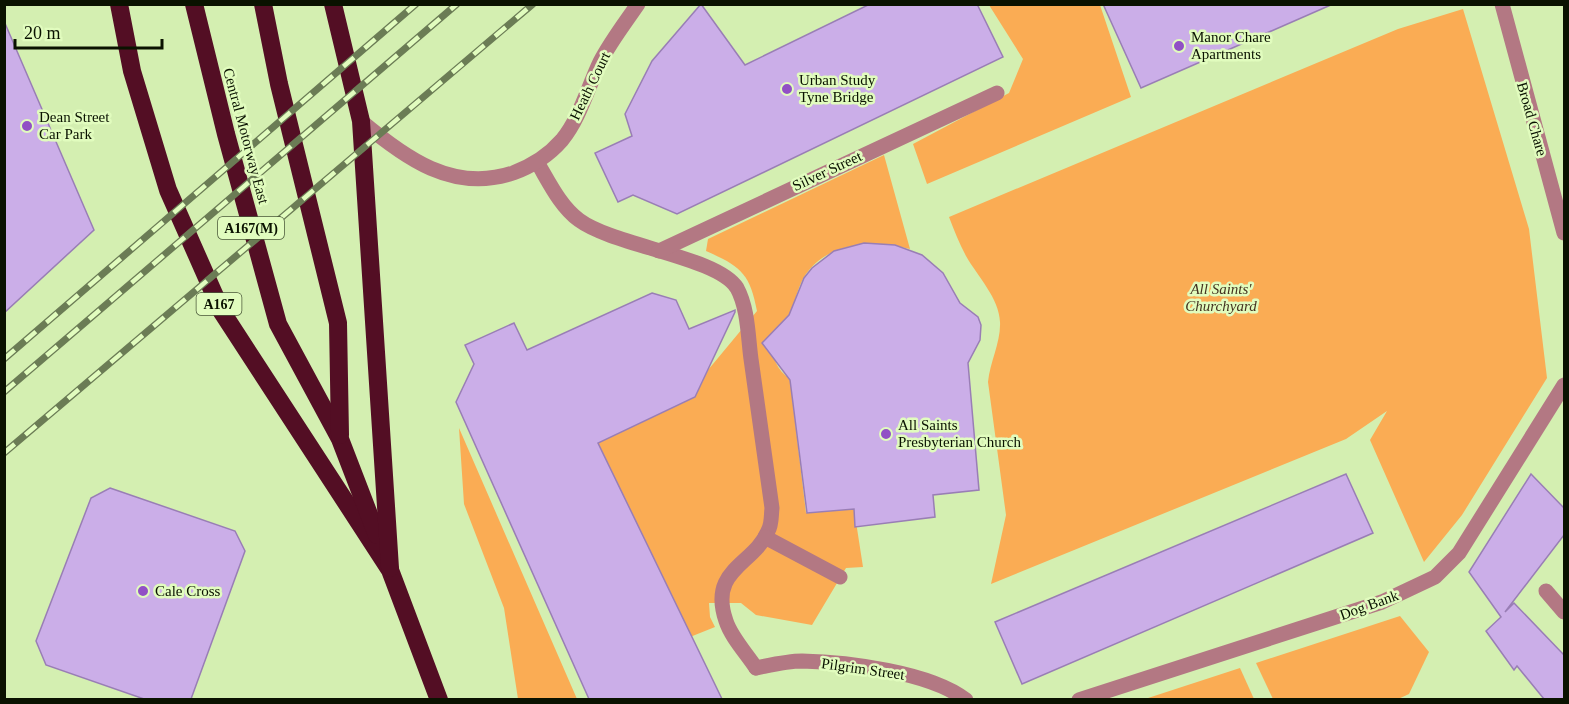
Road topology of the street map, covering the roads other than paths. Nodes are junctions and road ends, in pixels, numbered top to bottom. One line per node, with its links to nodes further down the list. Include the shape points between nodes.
1 (119, 4): 15 (highway, A167, via 132,71 168,190 222,312)
2 (194, 4): 13 (highway, Central Motorway East / A167(M), via 225,134 278,324)
3 (263, 4): 13 (highway, Central Motorway East / A167(M), via 338,323)
4 (333, 4): 8 (highway, A167)
5 (638, 4): 9 (street, Heath Court, via 601,61 563,139)
6 (1502, 4): 10 (street, Broad Chare)
7 (997, 93): 11 (street, Silver Street)
8 (361, 121): 9 (street, via 404,154 446,175 483,180); 15 (highway, A167)
9 (537, 162): 11 (street, via 566,208 579,220 632,244)
10 (1564, 233)
11 (659, 251): 14 (street, via 720,273 738,290 746,321 772,508)
12 (1564, 385): 21 (street, Dog Bank, via 1450,564 1424,583 1382,602)
13 (340, 439): 15 (highway, Central Motorway East / A167(M))
14 (765, 537): 16 (street); 20 (street, Pilgrim Street, via 730,574 722,595 726,623 756,668 800,661 897,673 933,681)
15 (390, 570): 19 (highway, A167)
16 (840, 577)
17 (1546, 591): 18 (street)
18 (1564, 612)
19 (439, 699)
20 (966, 699)
21 (1079, 699)

